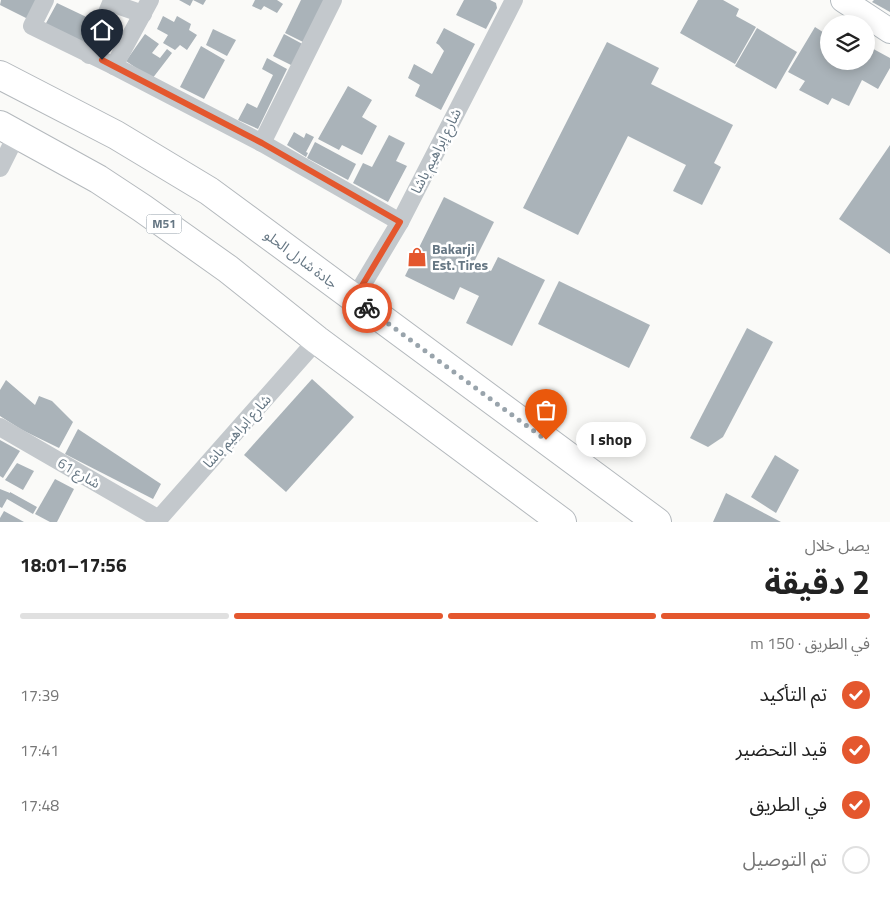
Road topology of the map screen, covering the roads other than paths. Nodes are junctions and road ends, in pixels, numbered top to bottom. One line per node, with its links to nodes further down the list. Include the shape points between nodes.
1 (45, 0): 7 (street, via 32,26)
2 (334, 0): 11 (street)
3 (514, 0): 13 (street, شارع إبراهيم باشا)
4 (843, 0): 6 (street)
5 (147, 7): 7 (street, via 111,3); 8 (street)
6 (890, 31)
7 (89, 55): 8 (street)
8 (114, 66): 11 (street)
9 (0, 74): 14 (highway, جادة شارل الحلو, via 116,135 210,191)
10 (8, 129): 12 (street); 15 (highway, M51, via 98,179 142,208)
11 (262, 143): 13 (street)
12 (0, 168)
13 (400, 222): 14 (street, شارع إبراهيم باشا)
14 (354, 299): 19 (highway, جادة شارل الحلو)
15 (317, 340): 17 (street, شارع ابراهيم باشا); 18 (highway, M51)
16 (0, 427): 17 (street, شارع 61)
17 (157, 520)
18 (562, 522)
19 (657, 522)

